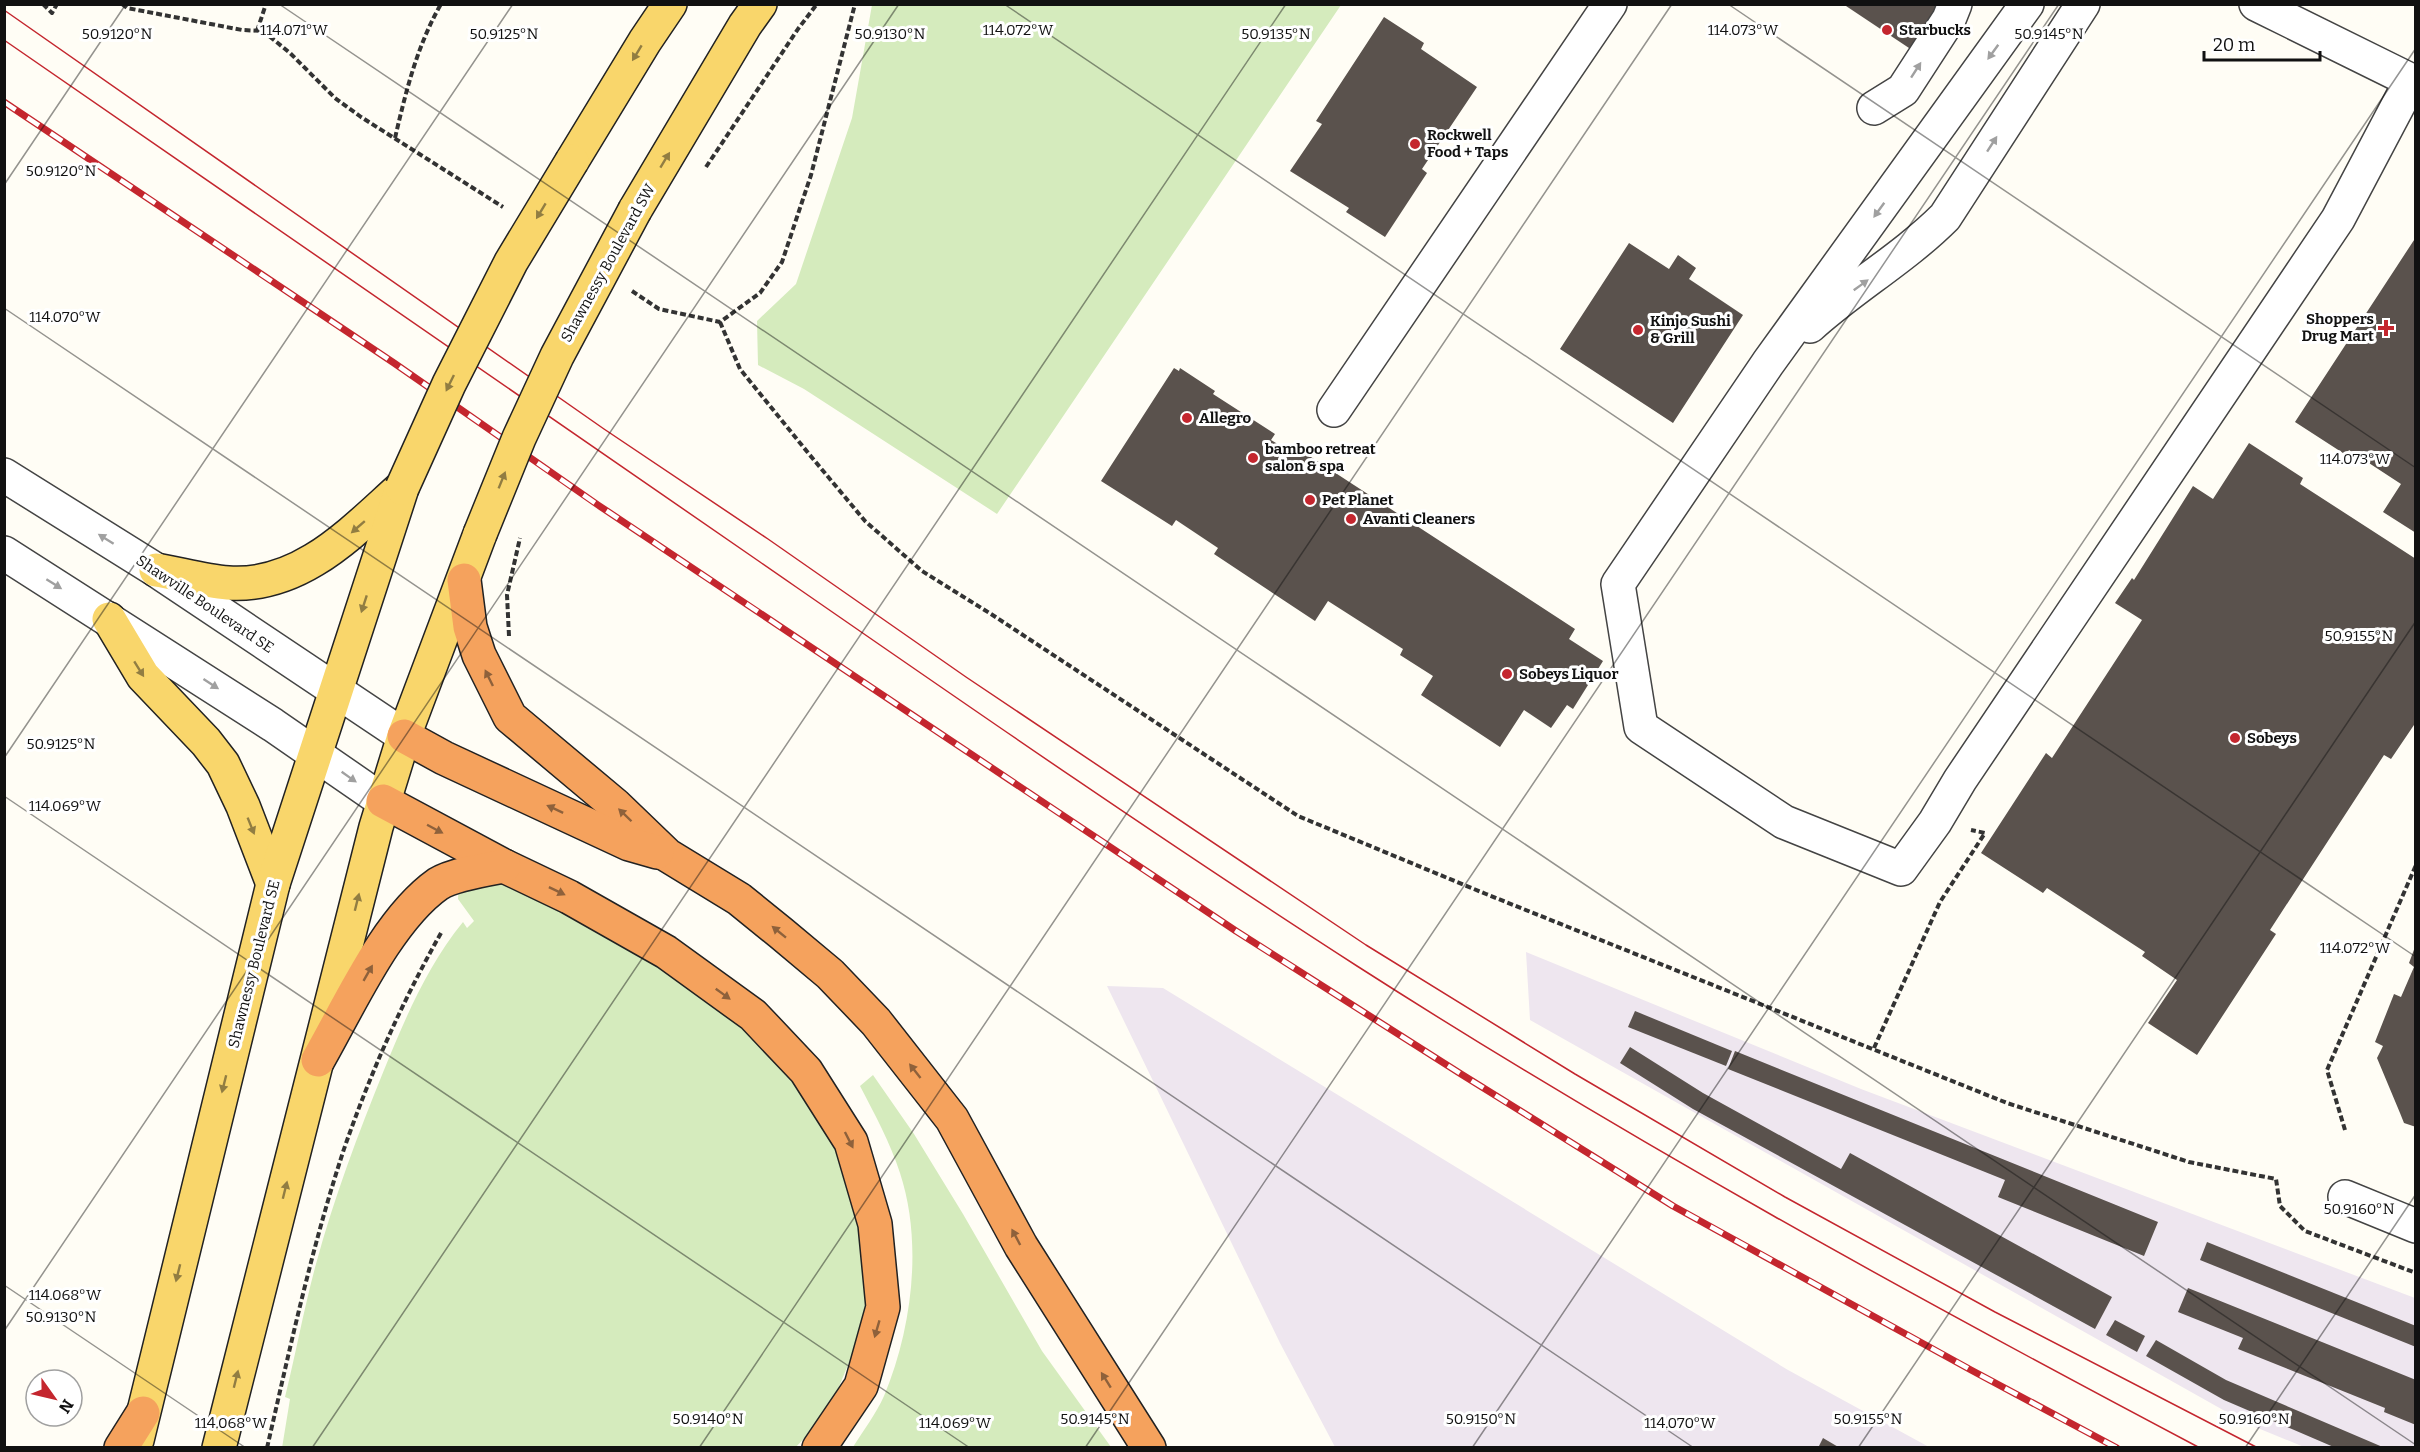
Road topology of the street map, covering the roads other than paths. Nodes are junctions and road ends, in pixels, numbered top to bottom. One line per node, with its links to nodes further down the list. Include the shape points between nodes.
1 (670, 4): 13 (main road, one-way to 13, bridge, via 511,261)
2 (760, 4): 16 (main road, Shawnessy Boulevard SW, one-way to 2, bridge, via 519,438 557,356 635,210)
3 (1610, 4): 11 (street)
4 (1955, 4): 9 (street, one-way to 4, via 1903,90)
5 (2027, 4): 10 (street, one-way to 10)
6 (2083, 4): 10 (street, one-way to 6, via 1830,308 1922,240 1945,217)
7 (2256, 4): 8 (street)
8 (2413, 82): 10 (street, via 2338,219 1901,869 1784,822 1641,727 1618,584)
9 (1874, 108)
10 (1768, 363)
11 (1334, 410)
12 (4, 475): 15 (street, Shawville Boulevard SE, one-way to 12)
13 (402, 488): 15 (main road, one-way to 15, via 343,540 297,571 276,579 229,583); 18 (main road, Shawnessy Boulevard SE, one-way to 18)
14 (4, 553): 17 (street, one-way to 17)
15 (156, 570): 18 (street, Shawville Boulevard SE)
16 (464, 580): 19 (main road); 22 (highway, one-way to 16, via 510,717 479,656 470,627)
17 (109, 619): 20 (street, one-way to 20); 24 (main road, one-way to 24, via 143,676 223,764)
18 (335, 691): 19 (street, Shawville Boulevard SE); 20 (main road, Shawnessy Boulevard SE)
19 (404, 736): 21 (main road); 22 (highway, one-way to 19, via 629,844)
20 (315, 753): 21 (street, one-way to 21); 24 (main road, Shawnessy Boulevard SE)
21 (383, 801): 23 (highway, one-way to 23); 25 (main road, one-way to 21)
22 (667, 855): 33 (highway, one-way to 22, via 1021,1246 952,1119 876,1022 830,974 740,899)
23 (504, 866): 25 (highway, one-way to 23, via 403,918 440,883); 32 (highway, one-way to 32, via 569,897 666,952 753,1015 806,1071 851,1142 876,1224 883,1307 861,1386)
24 (273, 884): 28 (main road, Shawnessy Boulevard SE, one-way to 28)
25 (318, 1060): 29 (main road, one-way to 25)
26 (2345, 1197): 27 (street)
27 (2415, 1226)
28 (143, 1413): 30 (highway); 31 (main road, Shawnessy Boulevard SE)
29 (220, 1442)
30 (121, 1448)
31 (136, 1448)
32 (819, 1448)
33 (1149, 1448)

